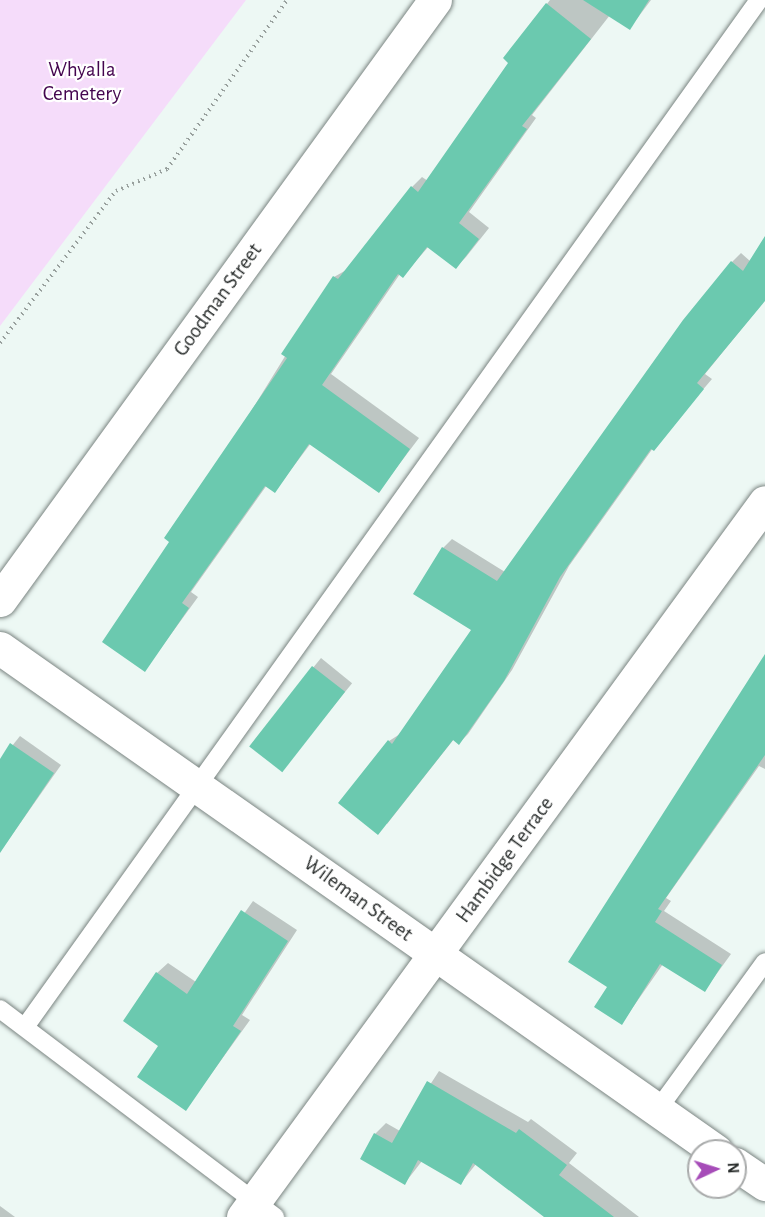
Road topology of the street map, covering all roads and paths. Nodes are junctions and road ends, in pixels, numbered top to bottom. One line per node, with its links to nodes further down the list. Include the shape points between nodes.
1 (287, 0): 4 (path, via 167,169 116,190)
2 (435, 0): 6 (street, Goodman Street)
3 (759, 0): 8 (lane)
4 (0, 343)
5 (765, 501): 9 (street, Hambidge Terrace)
6 (0, 600)
7 (0, 648): 8 (street, Wileman Street)
8 (200, 785): 9 (street, Wileman Street); 12 (lane)
9 (436, 955): 13 (street, Wileman Street); 17 (street, Hambidge Terrace)
10 (765, 962): 13 (lane)
11 (0, 1009): 12 (lane)
12 (25, 1027): 17 (lane)
13 (656, 1112): 14 (street, Wileman Street)
14 (698, 1139)
15 (747, 1172): 16 (street)
16 (765, 1184)
17 (257, 1212)

